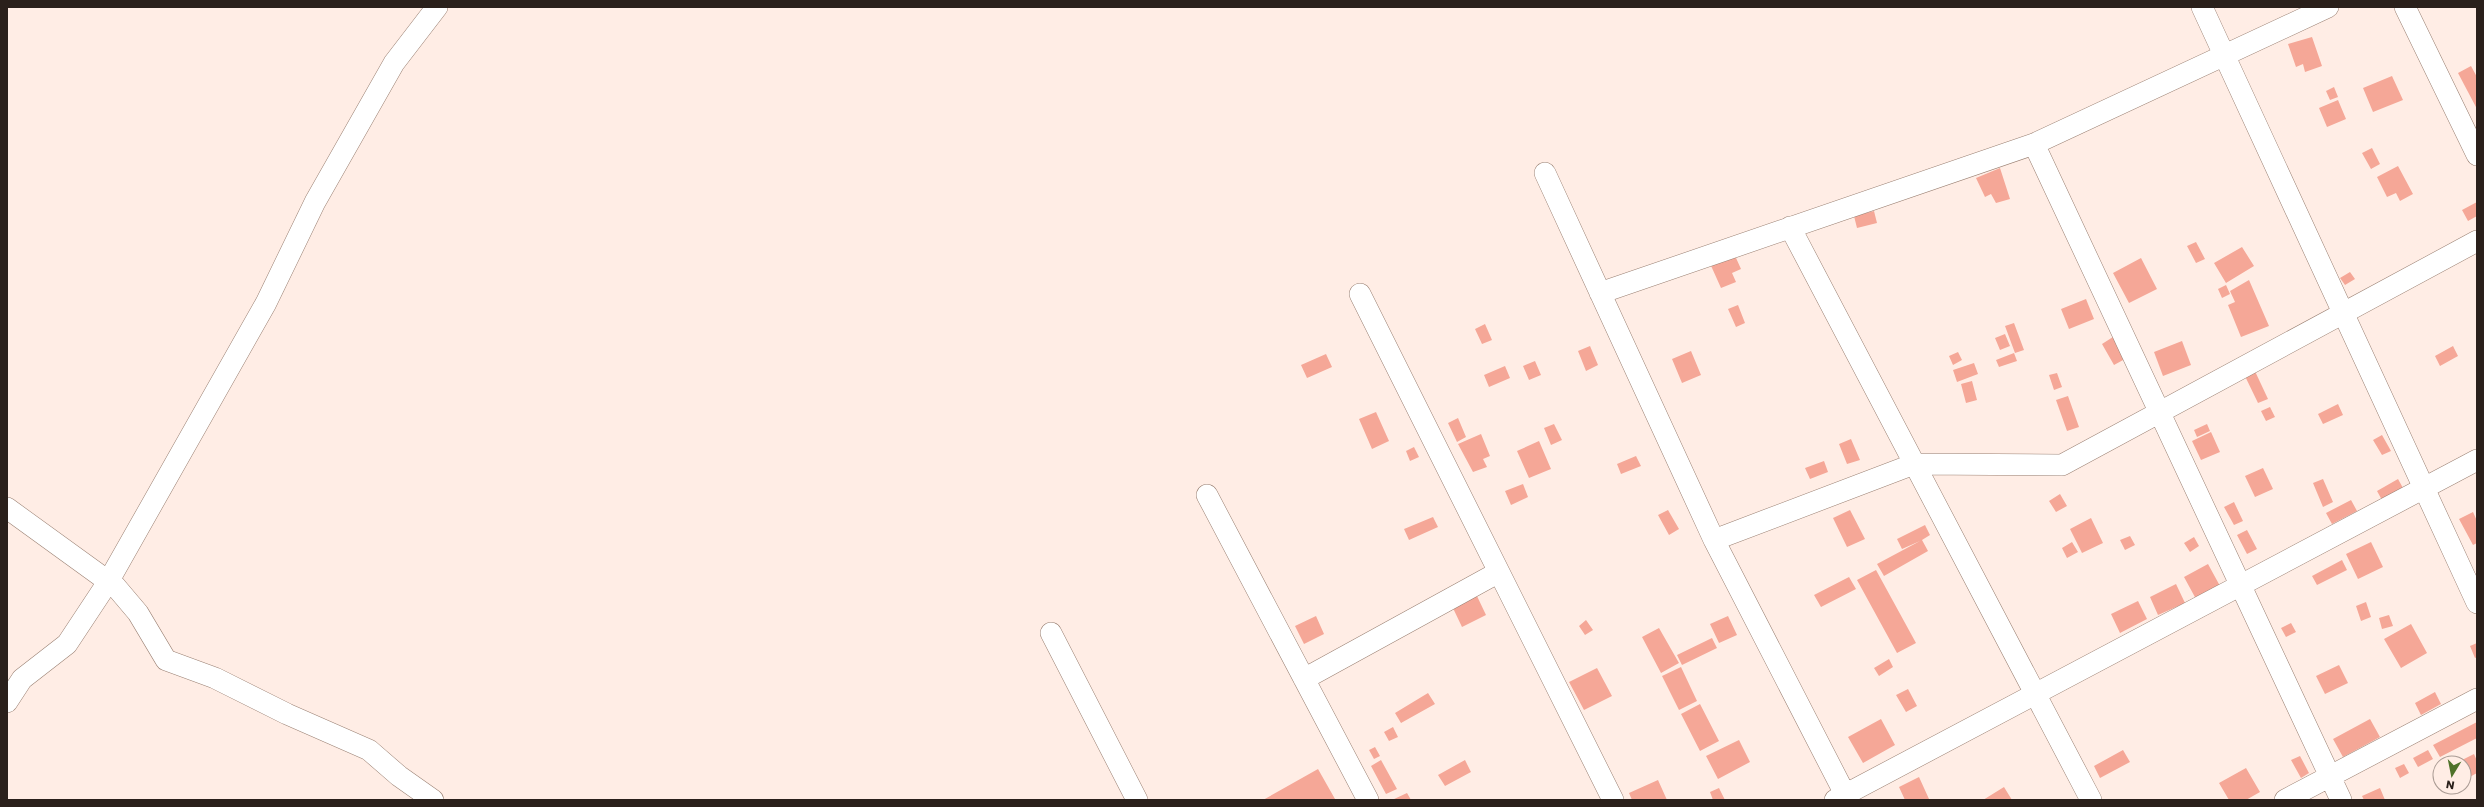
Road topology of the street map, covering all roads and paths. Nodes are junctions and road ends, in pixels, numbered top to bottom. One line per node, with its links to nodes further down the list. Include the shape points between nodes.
1 (437, 7): 22 (street, via 394,63 315,202 266,303)
2 (2202, 7): 5 (street)
3 (2328, 7): 5 (street)
4 (2405, 7): 7 (street)
5 (2224, 55): 6 (street); 13 (street)
6 (2034, 144): 9 (street); 14 (street)
7 (2477, 155)
8 (1545, 173): 11 (street)
9 (1790, 227): 11 (street); 16 (street)
10 (2477, 241): 13 (street)
11 (1600, 292): 20 (street)
12 (1360, 294): 21 (street)
13 (2343, 313): 14 (street); 17 (street)
14 (2159, 412): 16 (street, via 2062,465); 23 (street)
15 (2477, 460): 17 (street)
16 (1914, 464): 20 (street); 27 (street)
17 (2424, 488): 23 (street); 24 (street)
18 (1207, 495): 26 (street)
19 (7, 508): 22 (street)
20 (1714, 540): 31 (street)
21 (1499, 572): 26 (street); 35 (street)
22 (108, 582): 29 (street, via 67,644 22,679); 32 (street, via 138,613 166,660 215,678 369,750 399,776)
23 (2240, 586): 27 (street); 30 (street)
24 (2477, 603)
25 (1051, 633): 33 (street)
26 (1304, 679): 34 (street)
27 (2036, 694): 31 (street); 36 (street)
28 (2477, 699): 30 (street)
29 (7, 702)
30 (2329, 777): 37 (street); 38 (street)
31 (1843, 798)
32 (433, 800)
33 (1137, 800)
34 (1368, 800)
35 (1613, 800)
36 (2091, 800)
37 (2285, 800)
38 (2341, 800)

